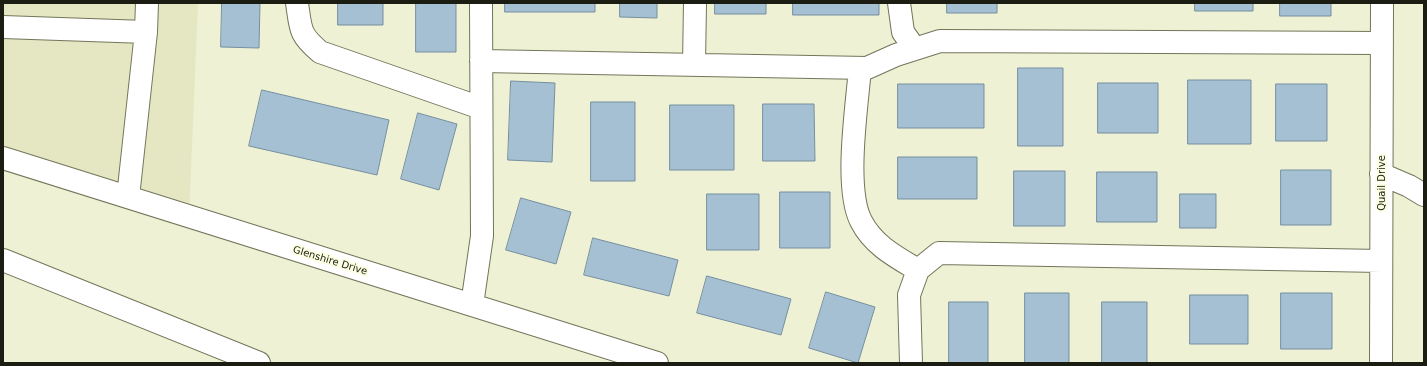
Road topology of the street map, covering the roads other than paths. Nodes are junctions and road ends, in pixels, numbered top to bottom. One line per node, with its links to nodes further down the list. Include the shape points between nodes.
1 (147, 3): 8 (main road)
2 (297, 3): 14 (main road, via 301,30 306,40 320,52)
3 (481, 3): 11 (main road)
4 (695, 3): 12 (main road)
5 (899, 3): 10 (main road, via 903,32)
6 (1382, 3): 9 (main road, Quail Drive)
7 (3, 27): 8 (main road)
8 (146, 32): 18 (main road)
9 (1382, 43): 10 (main road, via 940,41); 16 (main road, Quail Drive)
10 (915, 49): 13 (main road, via 867,68)
11 (481, 61): 12 (main road); 14 (main road)
12 (694, 65): 13 (main road)
13 (860, 68): 21 (main road, via 853,155 853,195 860,220 878,244)
14 (481, 108): 22 (main road, via 482,236)
15 (3, 158): 18 (main road, Glenshire Drive)
16 (1382, 174): 17 (main road); 20 (main road, Quail Drive)
17 (1424, 195)
18 (128, 198): 22 (main road, Glenshire Drive)
19 (3, 260): 23 (main road)
20 (1382, 262): 21 (main road, via 939,253); 26 (main road, Quail Drive)
21 (918, 270): 25 (main road, via 908,295)
22 (472, 305): 24 (main road, Glenshire Drive)
23 (259, 363)
24 (657, 363)
25 (911, 363)
26 (1381, 363)

